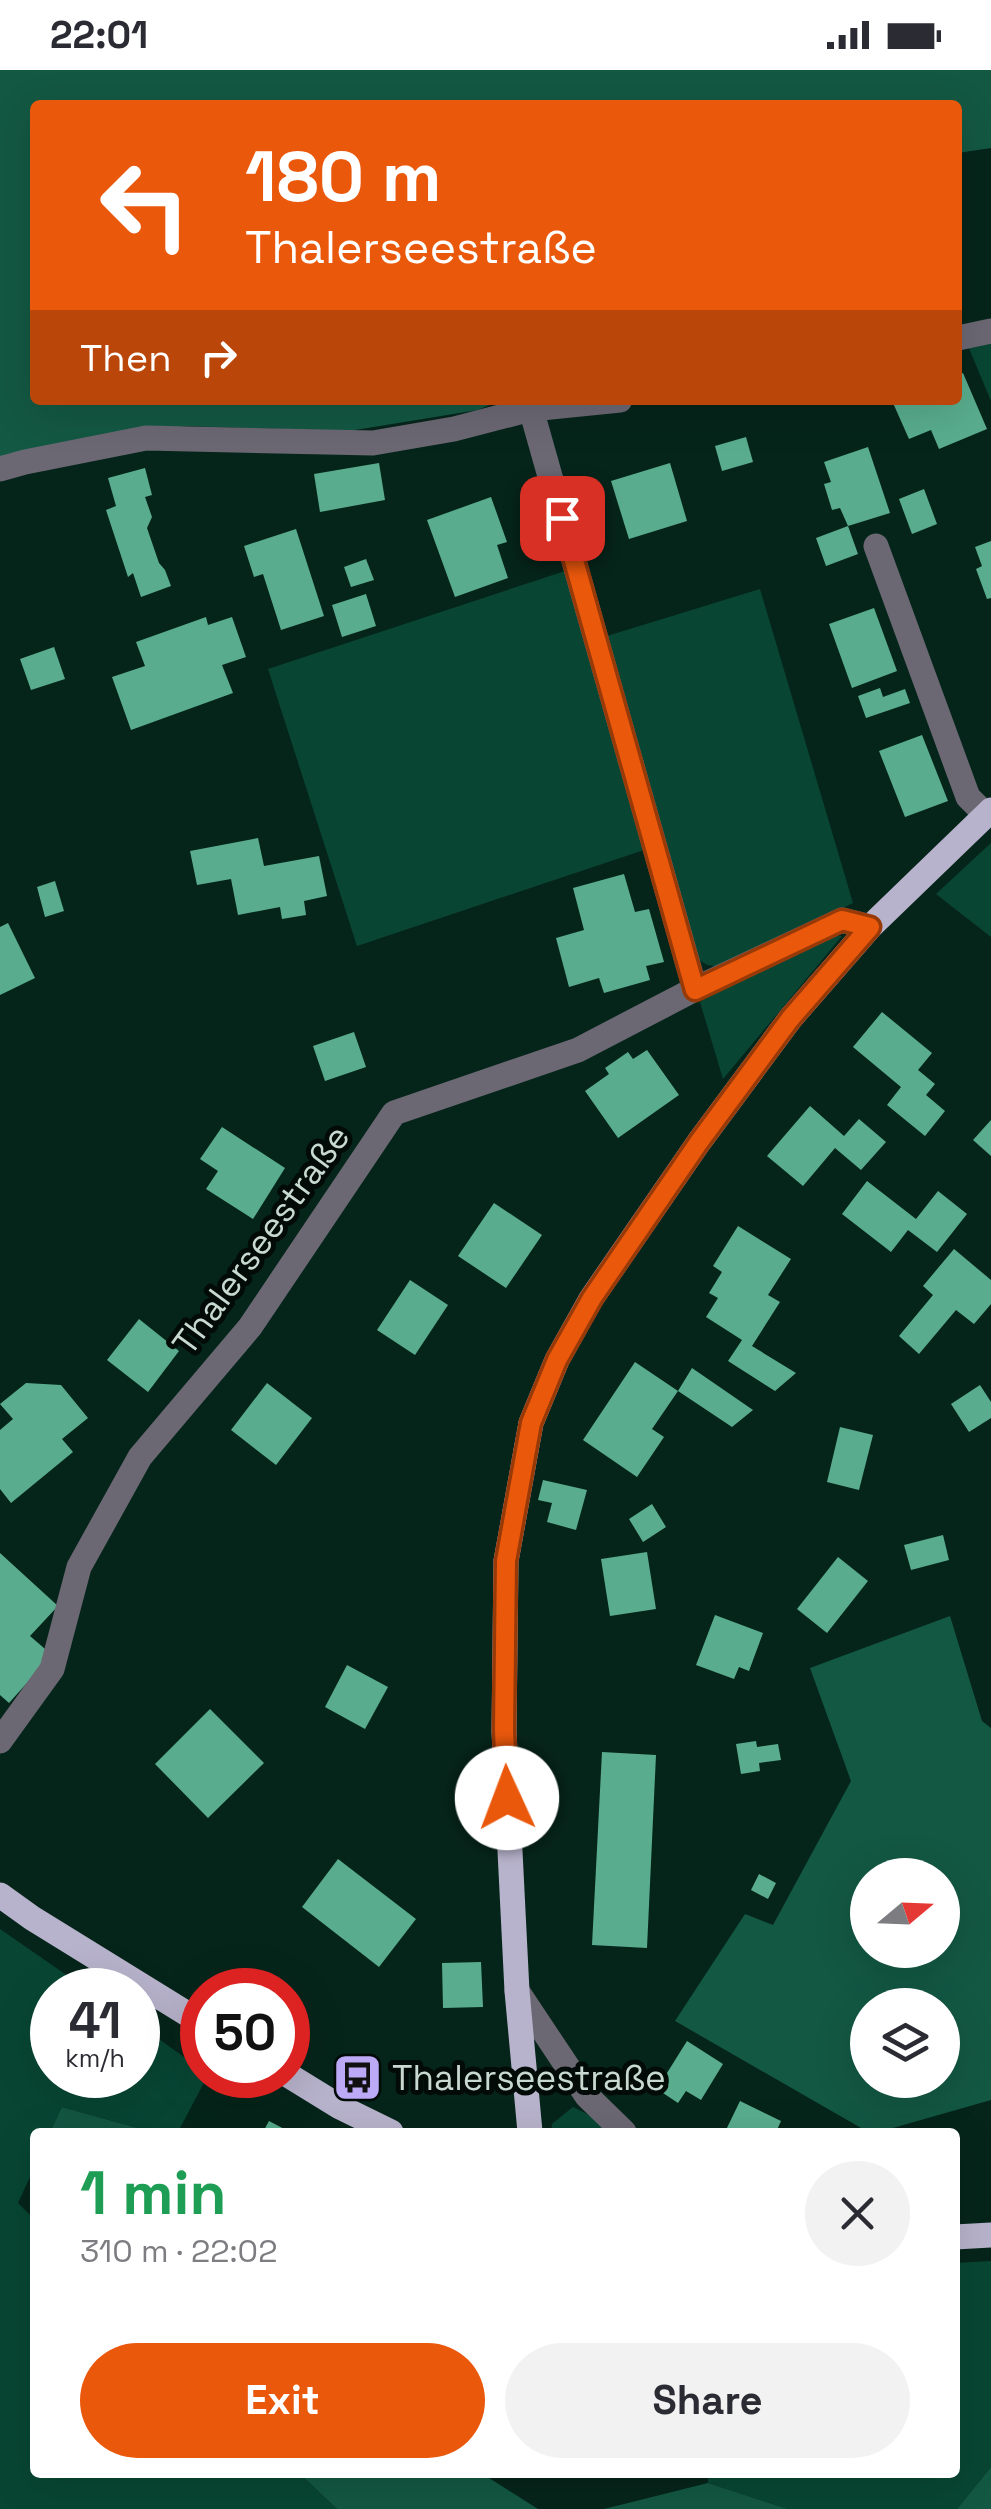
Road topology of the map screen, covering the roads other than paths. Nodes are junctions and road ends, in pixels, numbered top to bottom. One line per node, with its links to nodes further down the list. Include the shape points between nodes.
1 (991, 331): 2 (street)
2 (962, 337)
3 (571, 405): 4 (street)
4 (532, 409): 5 (street, via 373,443 146,438); 9 (street)
5 (0, 469)
6 (876, 546): 7 (street, via 968,797)
7 (989, 812): 8 (main road)
8 (870, 927): 9 (street, Thalerseestraße, via 842,920); 12 (main road, via 790,1019 602,1283 557,1360 531,1423 506,1561 504,1730)
9 (695, 990): 10 (street, Thalerseestraße, via 578,1050 394,1113 250,1327 140,1456 79,1567 52,1669)
10 (0, 1741)
11 (0, 1895): 13 (main road)
12 (517, 1991): 16 (main road); 17 (street, via 587,2096)
13 (180, 2009)
14 (310, 2088): 15 (main road)
15 (383, 2128)
16 (530, 2128)
17 (620, 2128)
18 (991, 2235): 19 (main road)
19 (960, 2237)

